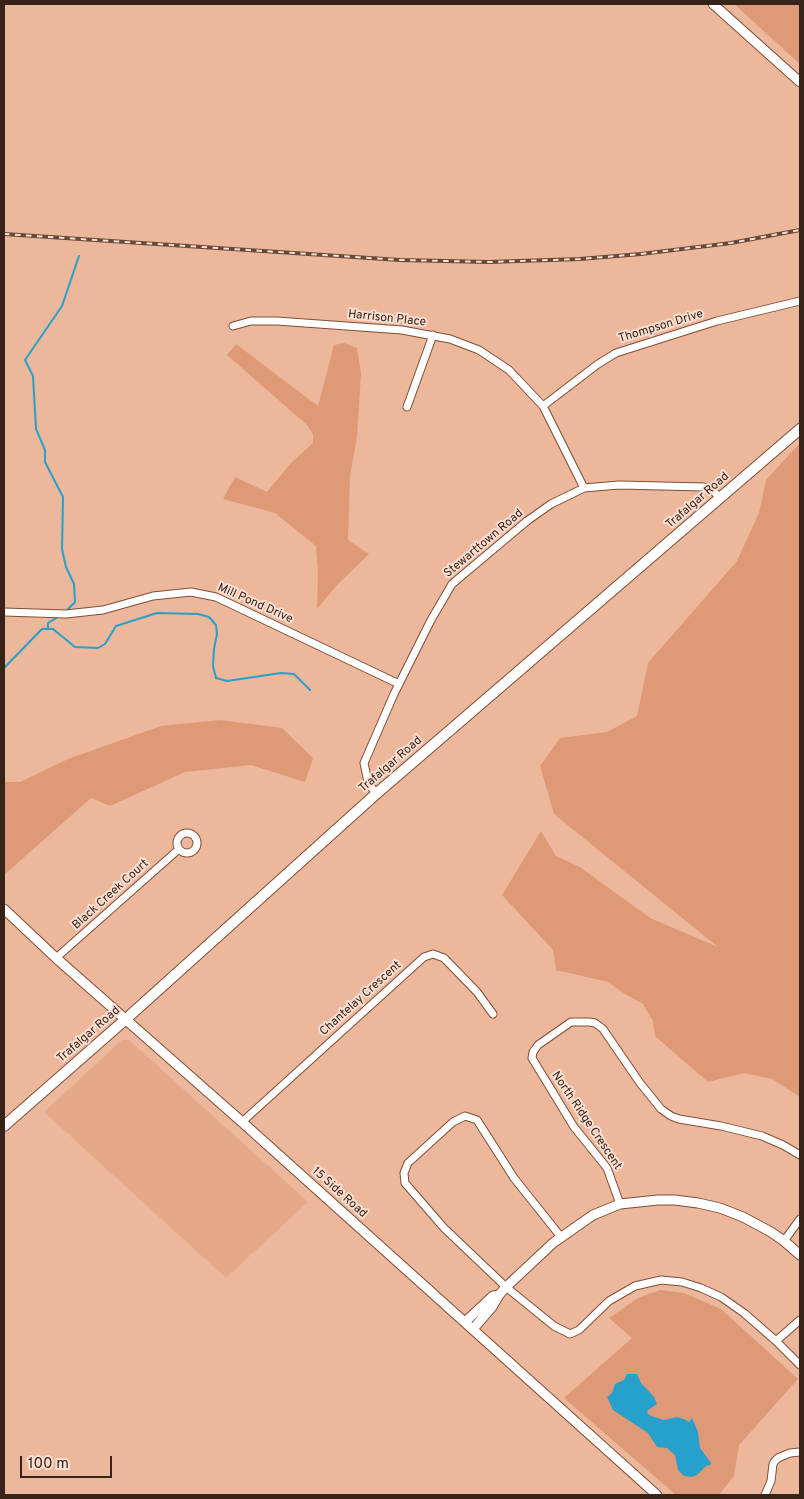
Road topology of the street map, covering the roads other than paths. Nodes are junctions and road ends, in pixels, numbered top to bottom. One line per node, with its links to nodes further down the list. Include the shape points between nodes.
1 (713, 4): 2 (street)
2 (800, 82)
3 (800, 301): 6 (street, Thompson Drive, via 717,321 616,353)
4 (233, 326): 5 (street, Harrison Place, via 251,321 277,321)
5 (433, 335): 6 (street, Harrison Place, via 478,350 509,370); 7 (street)
6 (543, 406): 9 (street, Harrison Place)
7 (407, 407)
8 (800, 429): 10 (main road, Trafalgar Road)
9 (584, 488): 10 (street, Stewarttown Road, via 619,485 704,487); 12 (street, Stewarttown Road, via 551,504 527,521 452,584)
10 (721, 498): 13 (main road, Trafalgar Road)
11 (4, 612): 12 (street, Mill Pond Drive, via 66,614 103,610 152,596 191,592 216,596)
12 (399, 684): 13 (street, Stewarttown Road, via 364,763 368,782)
13 (376, 794): 18 (main road, Trafalgar Road)
14 (179, 849): 16 (street, Black Creek Court)
15 (4, 909): 16 (street, 15 Side Road)
16 (56, 958): 18 (street, 15 Side Road)
17 (492, 1014): 19 (street, Chantelay Crescent, via 477,992 444,958 433,954 424,957)
18 (126, 1019): 19 (street, 15 Side Road); 20 (main road, Trafalgar Road)
19 (242, 1122): 30 (street, 15 Side Road)
20 (4, 1126)
21 (800, 1155): 22 (street, North Ridge Crescent, via 762,1136 671,1116 640,1083 603,1029 590,1022 571,1022 538,1045 532,1058 574,1127 607,1168)
22 (620, 1204): 24 (street, via 593,1215); 25 (street, via 658,1200 698,1203 743,1217)
23 (800, 1219): 25 (street)
24 (560, 1237): 27 (street); 27 (street, via 514,1178 477,1120 465,1116 453,1122 408,1163 405,1183 444,1228)
25 (784, 1241): 26 (street)
26 (800, 1256)
27 (506, 1287): 28 (street); 32 (street, via 554,1326 570,1334 579,1330 609,1301 635,1286 661,1280 682,1282 721,1297)
28 (499, 1295): 30 (street, via 493,1296); 31 (street)
29 (800, 1320): 32 (street)
30 (465, 1322): 31 (street, 15 Side Road)
31 (473, 1329): 35 (street, 15 Side Road)
32 (776, 1341): 33 (street)
33 (800, 1365)
34 (800, 1452): 36 (street, via 775,1461)
35 (656, 1495)
36 (765, 1495)

